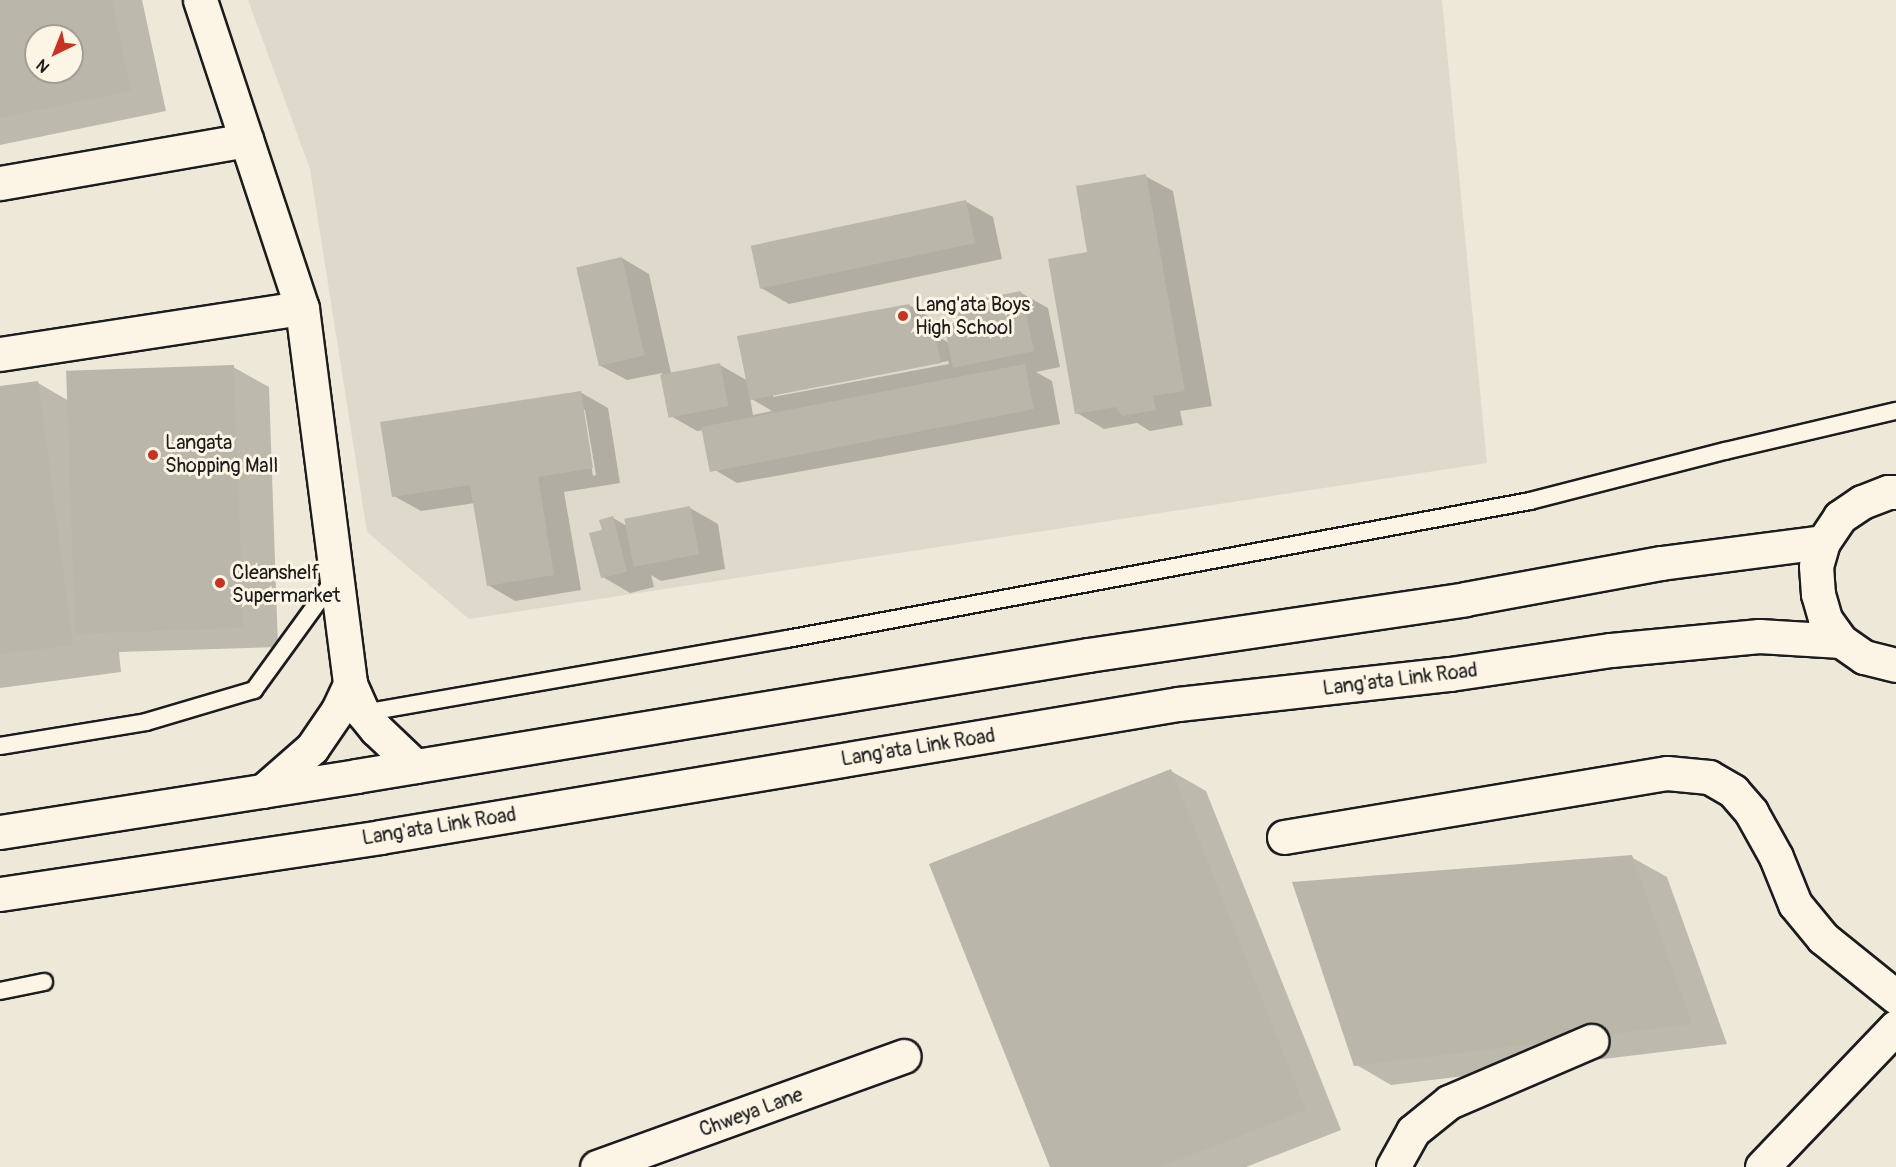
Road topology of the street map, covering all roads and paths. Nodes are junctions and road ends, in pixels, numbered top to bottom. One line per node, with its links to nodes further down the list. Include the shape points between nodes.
1 (200, 0): 2 (main road)
2 (246, 140): 3 (main road); 4 (main road)
3 (0, 183)
4 (302, 308): 5 (main road); 9 (main road)
5 (0, 354)
6 (1896, 411): 12 (lane, via 1530,501 787,639)
7 (1896, 492): 8 (main road, via 1862,502 1840,517)
8 (1823, 542): 10 (main road, via 1816,566 1818,594 1825,619); 14 (main road, via 1661,563 1465,599 1088,655)
9 (336, 577): 12 (main road); 13 (lane, via 254,690 146,722)
10 (1841, 641): 11 (main road, via 1864,657); 18 (main road, Lang'ata Link Road, via 1759,636 1611,650 1450,674 1178,704 380,837)
11 (1894, 667)
12 (356, 698): 14 (main road, via 391,746); 15 (main road, via 338,710 312,748)
13 (0, 746)
14 (415, 766): 15 (main road)
15 (262, 791): 16 (main road)
16 (0, 832)
17 (1284, 837): 21 (main road, via 1667,773 1709,777 1733,791 1751,812 1776,857 1795,904 1823,938)
18 (0, 894)
19 (44, 982): 20 (lane)
20 (0, 991)
21 (1896, 997)
22 (1896, 1027): 27 (main road)
23 (1591, 1041): 26 (main road, via 1449,1102 1413,1131)
24 (904, 1056): 25 (main road, Chweya Lane)
25 (597, 1167)
26 (1393, 1167)
27 (1762, 1167)

